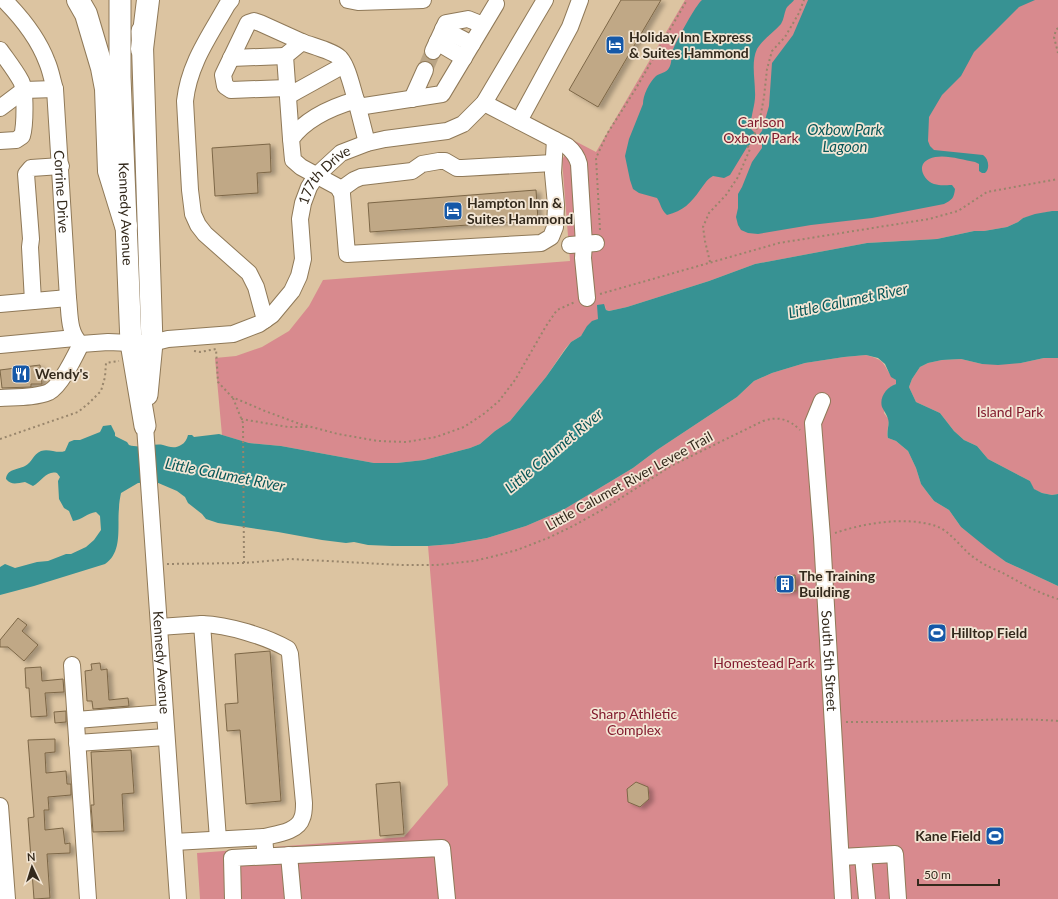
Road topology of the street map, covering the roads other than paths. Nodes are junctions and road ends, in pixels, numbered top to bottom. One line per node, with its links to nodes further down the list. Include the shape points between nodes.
1 (4, 0): 24 (street, Corrine Drive, via 37,41 48,63)
2 (66, 0): 16 (highway)
3 (78, 0): 16 (highway, via 86,14)
4 (120, 0): 40 (main road, Kennedy Avenue, via 120,77)
5 (142, 0): 17 (main road, Kennedy Avenue)
6 (148, 0): 17 (highway)
7 (231, 0): 45 (street, via 196,60 187,88 185,101 191,204 198,224 205,234 249,274 256,287)
8 (419, 0): 9 (street); 12 (street)
9 (423, 0)
10 (545, 0): 30 (street, 177th Drive)
11 (580, 0): 31 (street, via 570,27)
12 (355, 1)
13 (492, 1): 14 (street)
14 (483, 25): 19 (street); 19 (street, via 468,19 446,23 438,41)
15 (302, 42): 20 (street); 21 (street, via 260,22 248,23); 22 (street, via 332,53)
16 (95, 43): 40 (highway, via 106,89 110,171)
17 (142, 49): 48 (main road, Kennedy Avenue)
18 (0, 50): 25 (street, via 22,82)
19 (468, 51): 27 (street, via 442,94)
20 (285, 56): 21 (street); 26 (street)
21 (231, 58): 26 (street, via 223,75 225,86 231,90)
22 (344, 64): 26 (street); 29 (street)
23 (425, 70): 27 (street)
24 (55, 89): 25 (street); 37 (street, Corrine Drive)
25 (24, 90): 28 (street); 34 (street, via 22,136 16,140)
26 (287, 92): 32 (street)
27 (412, 99): 29 (street)
28 (2, 102)
29 (357, 103): 32 (street, via 328,110 297,130); 35 (street)
30 (484, 103): 31 (street); 35 (street, 177th Drive, via 463,124 447,131)
31 (519, 121): 33 (street)
32 (291, 139): 38 (street, via 293,160)
33 (555, 140): 36 (street); 42 (street, via 571,149 579,164 583,258)
34 (0, 141)
35 (367, 143): 38 (street, 177th Drive, via 341,153)
36 (554, 163): 39 (street, via 457,168 445,161 428,162 412,171 361,177); 39 (street, via 556,226 551,237 541,243 347,254)
37 (61, 166): 41 (street, Corrine Drive); 43 (street, via 31,168 26,174)
38 (316, 176): 39 (street); 45 (street, 177th Drive, via 303,203 300,219 303,259 299,276 283,304)
39 (340, 190)
40 (126, 226): 47 (main road, Kennedy Avenue)
41 (68, 298): 43 (street); 46 (street, Corrine Drive, via 72,331)
42 (588, 298)
43 (33, 302): 44 (street)
44 (0, 304)
45 (265, 320): 48 (street, 177th Drive, via 233,334 168,339)
46 (78, 341): 47 (street); 49 (street); 50 (street, via 65,374 50,391 39,395)
47 (132, 343): 48 (street, 177th Drive); 52 (main road, Kennedy Avenue)
48 (152, 343): 52 (main road, Kennedy Avenue)
49 (0, 345)
50 (0, 398)
51 (822, 401): 67 (street, South 5th Street, via 813,423)
52 (144, 426): 54 (street, Kennedy Avenue)
53 (202, 624): 54 (street); 61 (street, via 217,624 270,640 288,649 290,654 304,802 302,819 297,826 283,833); 62 (street)
54 (159, 626): 56 (street, Kennedy Avenue)
55 (72, 665): 57 (street)
56 (165, 713): 57 (street); 58 (street, Kennedy Avenue)
57 (76, 720): 59 (street)
58 (166, 737): 59 (street); 63 (street, Kennedy Avenue)
59 (77, 743): 69 (street)
60 (0, 806): 68 (street)
61 (264, 837): 62 (street); 65 (street)
62 (218, 839): 63 (street)
63 (174, 842): 70 (street, Kennedy Avenue)
64 (289, 855): 65 (street); 72 (street); 73 (street, via 442,848)
65 (266, 856): 71 (street, via 232,858)
66 (863, 856): 67 (street); 75 (street); 76 (street, via 895,854)
67 (841, 857): 74 (street, South 5th Street)
68 (7, 899)
69 (88, 899)
70 (178, 899)
71 (233, 899)
72 (293, 899)
73 (446, 899)
74 (843, 899)
75 (866, 899)
76 (898, 899)

